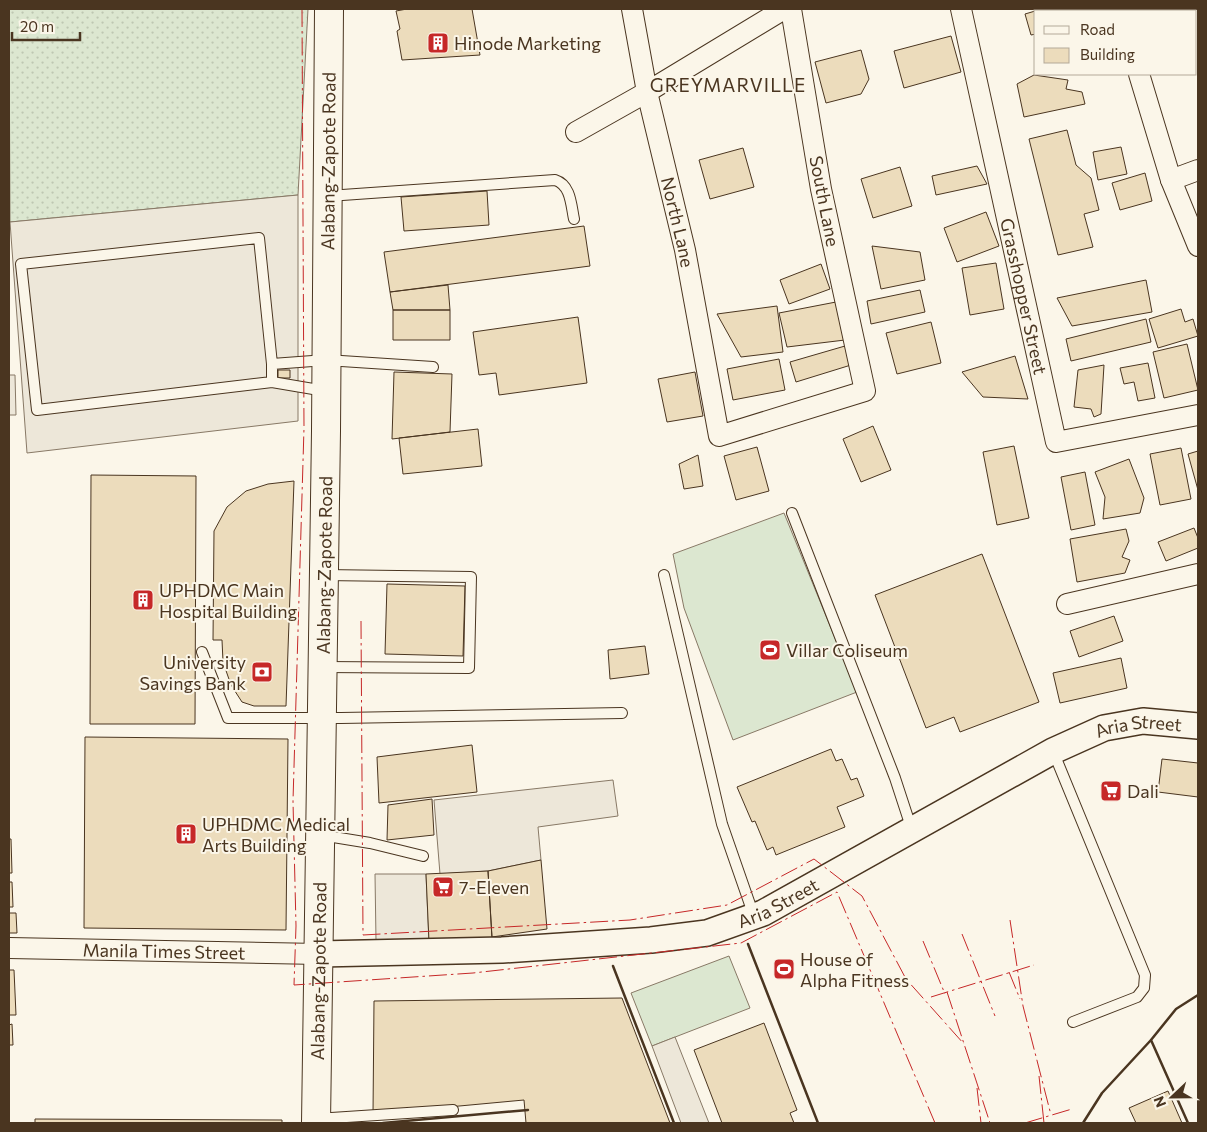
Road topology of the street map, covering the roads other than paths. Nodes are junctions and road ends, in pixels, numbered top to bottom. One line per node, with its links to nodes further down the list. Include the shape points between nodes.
1 (329, 9): 11 (highway, Alabang-Zapote Road)
2 (632, 9): 7 (street, North Lane)
3 (784, 9): 7 (street)
4 (791, 9): 20 (street, South Lane, via 821,189 865,391)
5 (961, 9): 19 (street, Grasshopper Street, via 1056,442)
6 (1139, 75): 10 (street)
7 (647, 92): 8 (street); 20 (street, North Lane, via 684,250)
8 (576, 132)
9 (1198, 170): 10 (street)
10 (1171, 180): 13 (street)
11 (327, 196): 12 (lane, via 555,180 568,191); 14 (highway, Alabang-Zapote Road)
12 (574, 219)
13 (1198, 246)
14 (326, 360): 15 (lane); 16 (lane); 18 (highway, Alabang-Zapote Road)
15 (272, 364): 17 (lane); 17 (lane, via 259,238 21,264 38,410)
16 (433, 367)
17 (272, 382): 18 (lane)
18 (326, 391): 23 (highway, Alabang-Zapote Road)
19 (1198, 415)
20 (719, 436)
21 (792, 513): 32 (lane, via 895,778)
22 (1198, 574): 25 (street)
23 (324, 575): 27 (highway, Alabang-Zapote Road); 27 (lane, via 470,577 469,668)
24 (664, 575): 35 (lane, via 722,824)
25 (1067, 604)
26 (202, 652): 29 (lane, via 228,718)
27 (322, 667): 29 (highway, Alabang-Zapote Road)
28 (622, 713): 29 (lane)
29 (321, 718): 33 (highway, Alabang-Zapote Road)
30 (1198, 726): 31 (street, Aria Street, via 1143,721 1104,728)
31 (1053, 751): 32 (street, Aria Street); 38 (lane, via 1145,975 1144,988 1138,997)
32 (912, 830): 35 (street, Aria Street)
33 (320, 835): 34 (lane); 37 (highway, Alabang-Zapote Road)
34 (423, 856)
35 (754, 916): 37 (street, Aria Street, via 707,933 651,940 502,950)
36 (9, 948): 37 (street, Manila Times Street)
37 (319, 954): 40 (highway, Alabang-Zapote Road)
38 (1073, 1022)
39 (452, 1110): 40 (lane)
40 (316, 1121)

